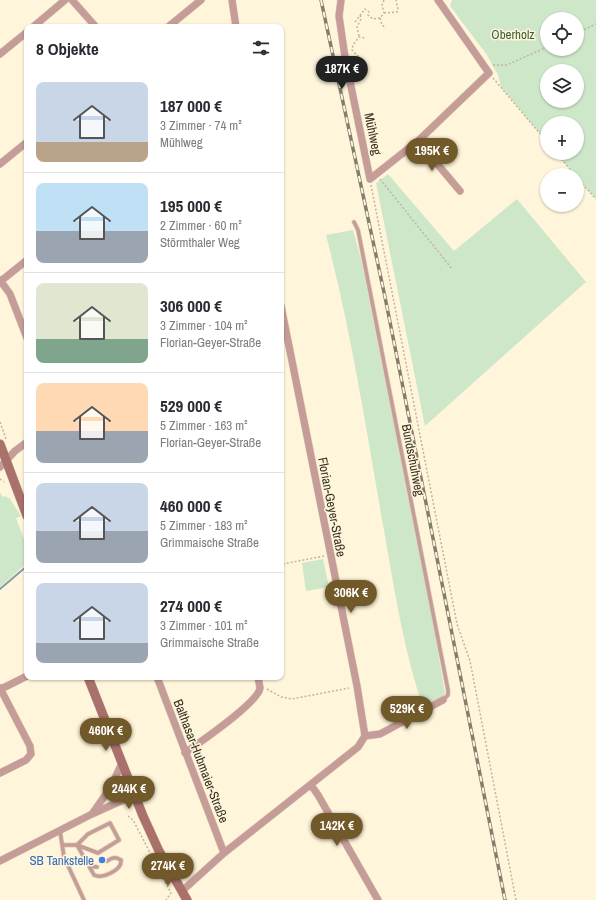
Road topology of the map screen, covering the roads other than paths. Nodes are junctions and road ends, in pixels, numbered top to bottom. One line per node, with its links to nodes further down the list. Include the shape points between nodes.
1 (65, 0): 7 (street)
2 (72, 0): 8 (street)
3 (201, 0): 9 (street)
4 (232, 0): 10 (street)
5 (342, 0): 13 (street, Mühlweg, via 339,16 345,57 370,179)
6 (438, 0): 13 (street, via 489,73)
7 (37, 24)
8 (93, 24)
9 (172, 24)
10 (236, 24)
11 (24, 34): 12 (street)
12 (0, 54)
13 (418, 141): 16 (street)
14 (24, 144): 15 (street)
15 (0, 164)
16 (460, 191)
17 (354, 222): 31 (lane, Bundschuhweg, via 358,230 448,690 448,695)
18 (24, 262): 19 (street)
19 (0, 281): 21 (street, via 10,294)
20 (284, 321): 32 (street, Florian-Geyer-Straße)
21 (24, 330)
22 (3, 441): 24 (main road)
23 (24, 445): 24 (street)
24 (3, 464): 25 (main road)
25 (24, 510)
26 (24, 677): 30 (street)
27 (89, 680): 34 (main road)
28 (158, 680): 33 (street, Balthasar-Hubmaier-Straße)
29 (259, 680): 33 (street, via 260,688 256,696 227,722)
30 (0, 688): 35 (street, via 30,746 31,754 26,760)
31 (443, 700): 32 (street, via 380,734)
32 (365, 736): 36 (street, via 358,746)
33 (185, 753): 42 (street, Balthasar-Hubmaier-Straße)
34 (121, 765): 37 (main road); 38 (street, via 111,787)
35 (0, 773)
36 (311, 785): 42 (street); 50 (street)
37 (134, 795): 38 (street); 47 (main road, via 159,851)
38 (92, 814): 39 (street)
39 (60, 830): 40 (lane); 43 (street)
40 (62, 845): 41 (lane); 48 (lane, via 64,856)
41 (77, 845): 41 (lane, via 88,834 110,823 119,840 98,853); 45 (lane)
42 (224, 853): 47 (street)
43 (0, 861)
44 (107, 861): 45 (lane, via 117,858 120,867 102,877 94,875)
45 (89, 866): 46 (lane)
46 (96, 867)
47 (182, 892): 49 (main road)
48 (84, 900)
49 (187, 900)
50 (378, 900)

